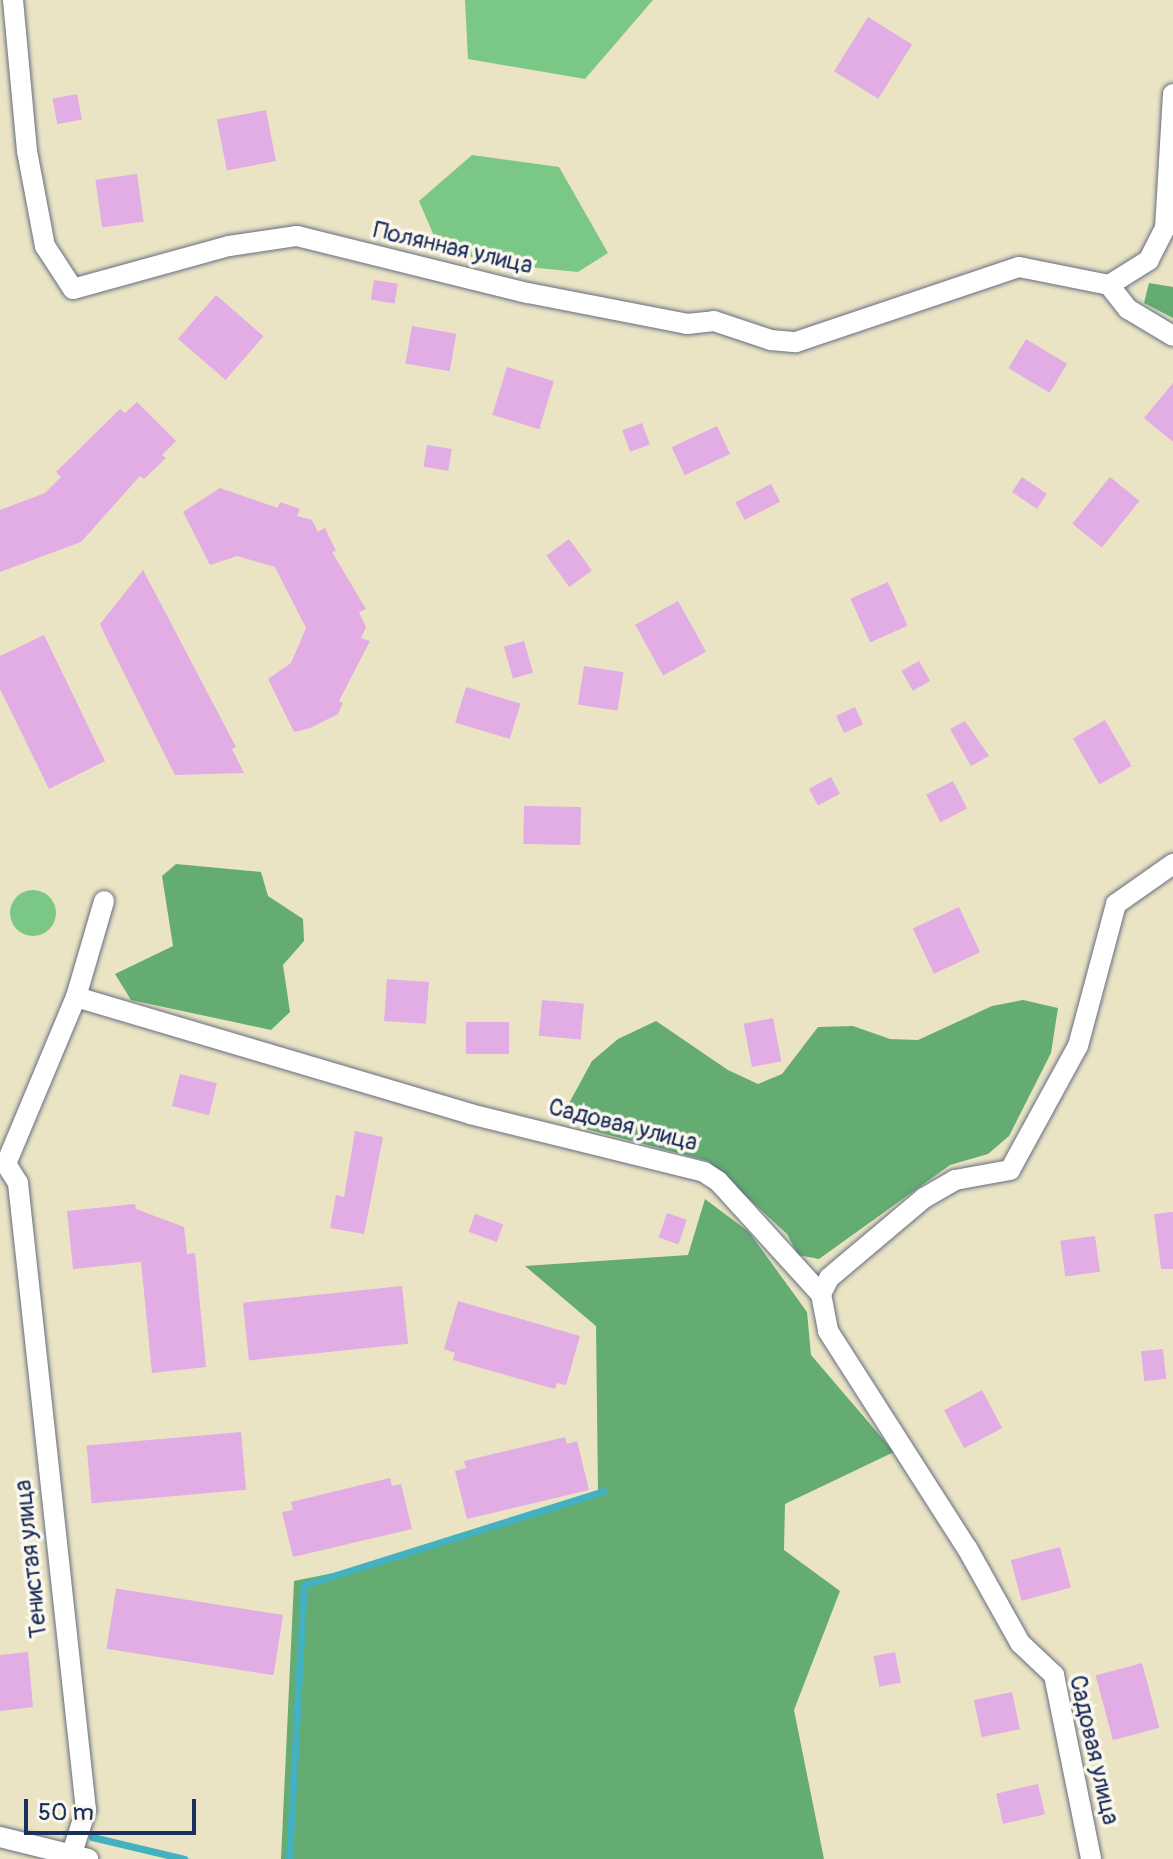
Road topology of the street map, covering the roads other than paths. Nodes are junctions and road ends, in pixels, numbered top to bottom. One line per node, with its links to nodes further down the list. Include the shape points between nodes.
1 (13, 0): 3 (street, Полянная улица, via 27,151 45,246 73,289 229,246 297,236 528,293 687,324 714,321 771,340 796,342 1019,267)
2 (1173, 94): 3 (street, via 1165,228 1149,260)
3 (1109, 285): 4 (street, via 1128,309)
4 (1173, 336)
5 (1173, 864): 8 (street, via 1116,904 1078,1046 1010,1170 955,1180 924,1198 829,1278)
6 (104, 901): 7 (street)
7 (76, 997): 8 (street, Садовая улица, via 470,1114 704,1172); 10 (street, Тенистая улица, via 6,1164 18,1183 86,1810)
8 (821, 1294): 11 (street, Садовая улица, via 828,1331 967,1548 1020,1643 1054,1675)
9 (0, 1837): 10 (street)
10 (77, 1857)
11 (1091, 1859)

